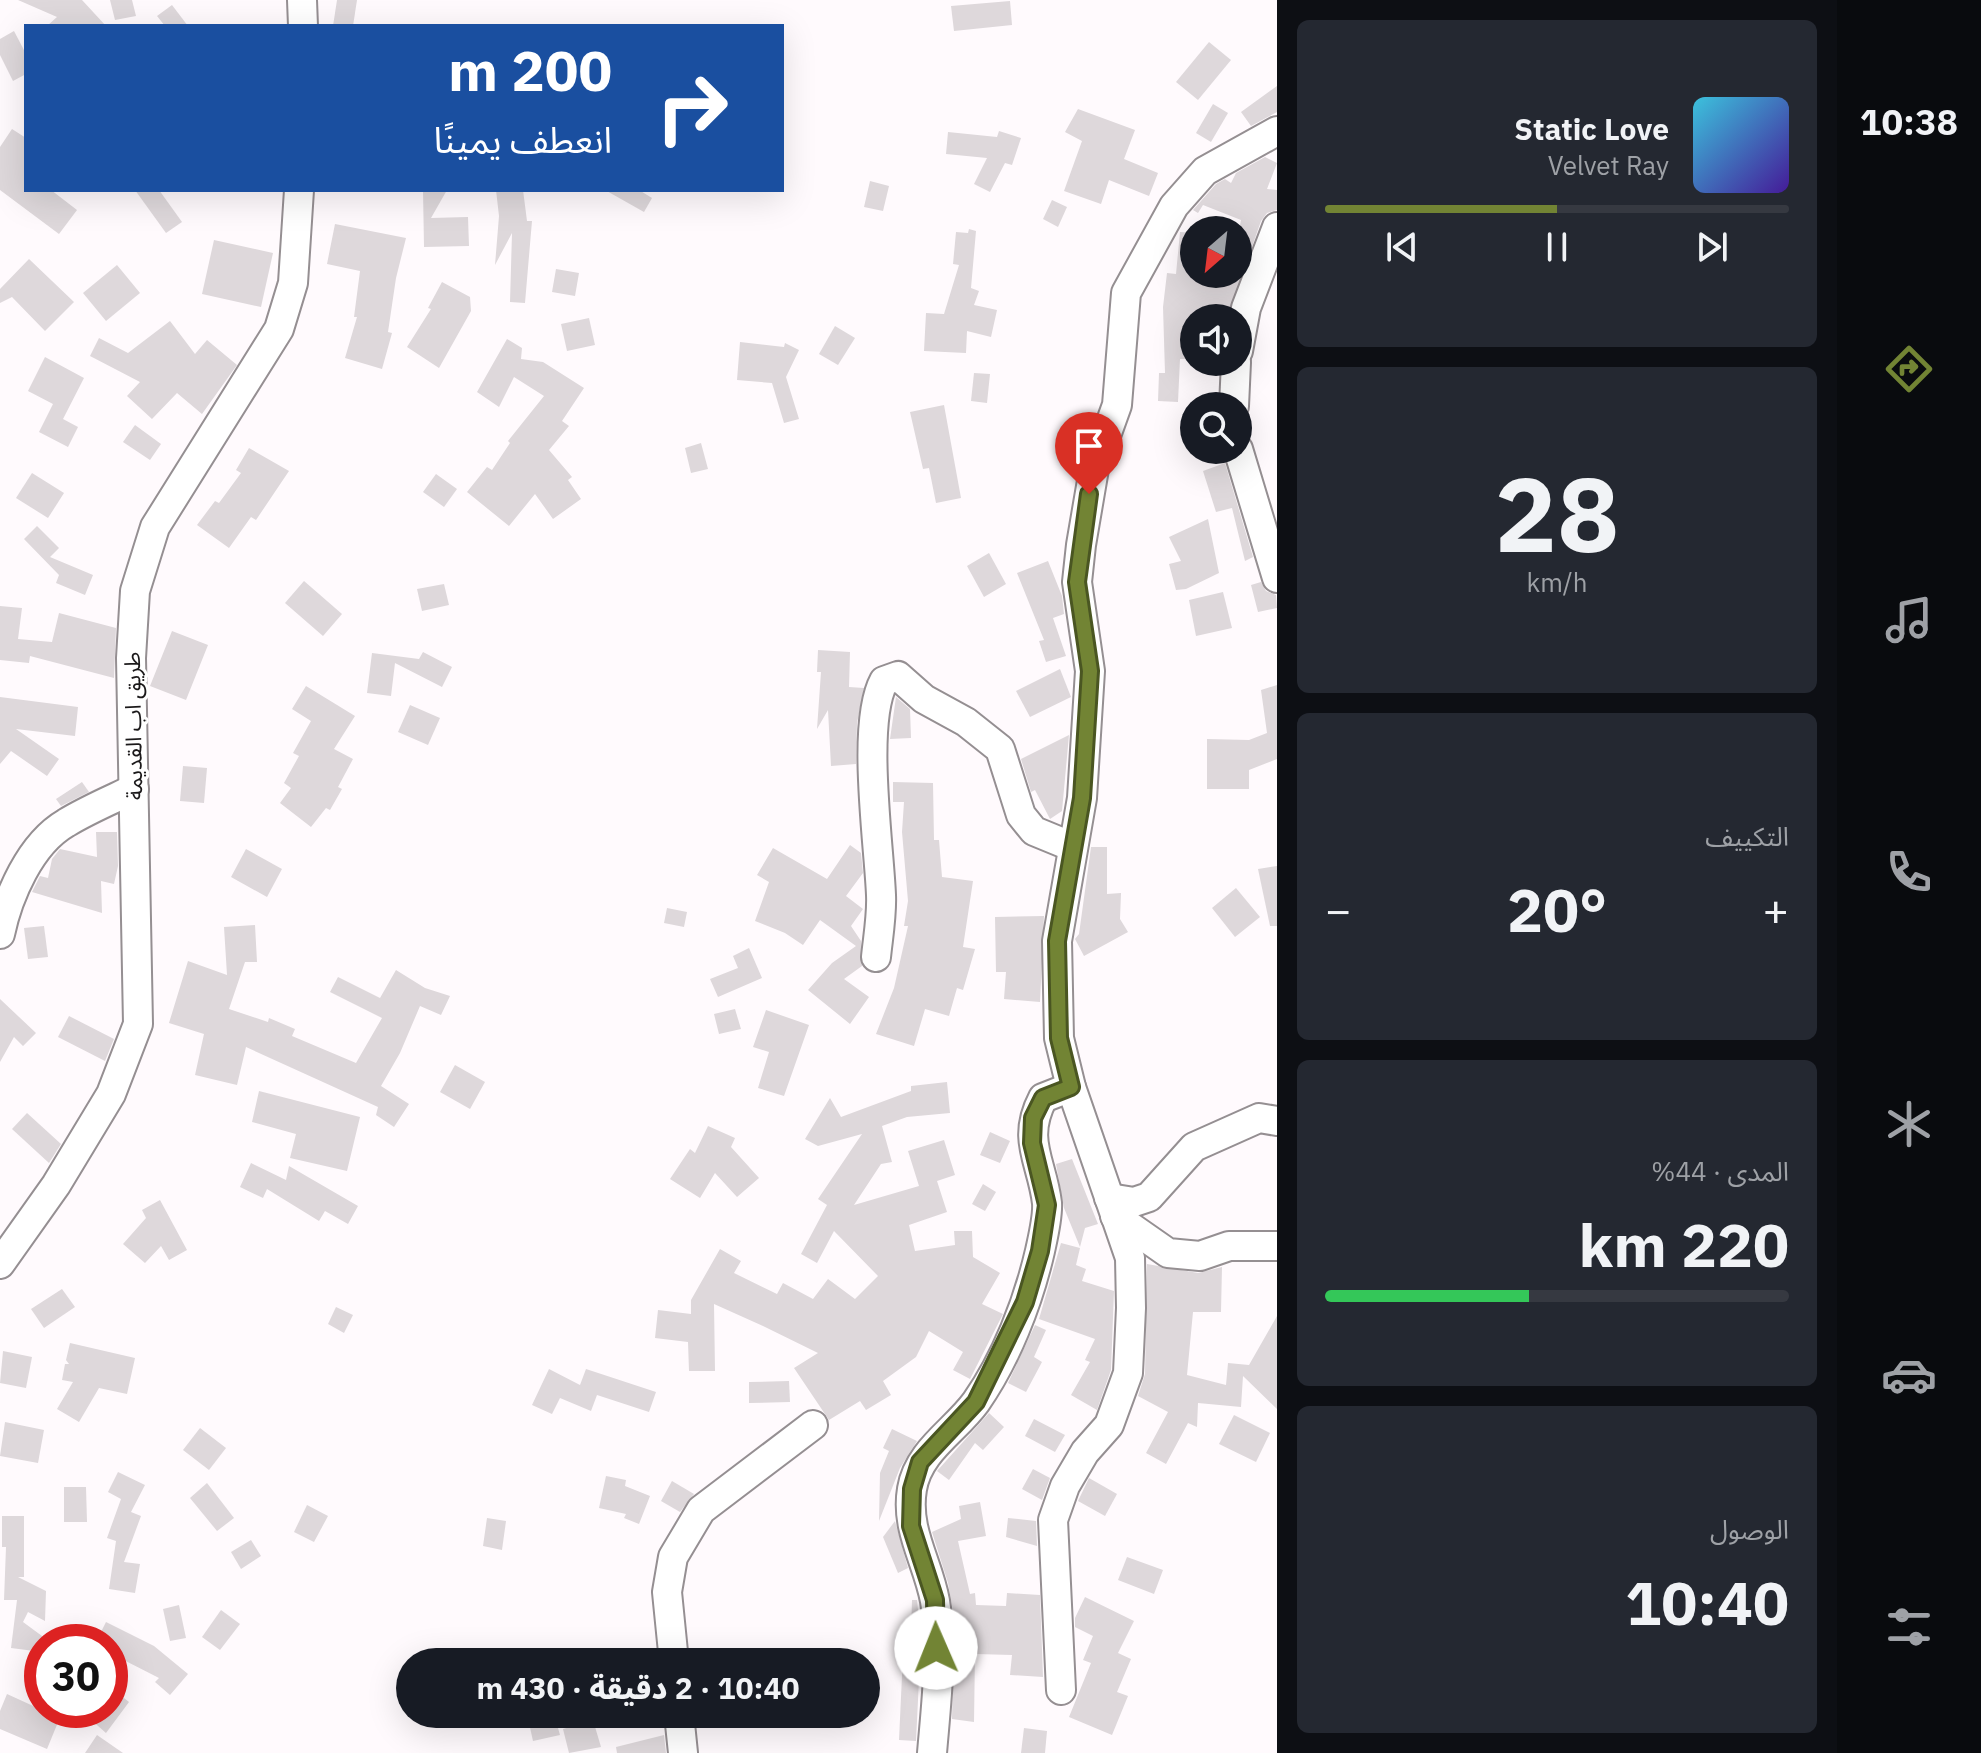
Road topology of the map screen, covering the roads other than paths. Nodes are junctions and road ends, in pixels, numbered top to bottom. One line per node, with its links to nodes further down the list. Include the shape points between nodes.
1 (302, 0): 2 (street)
2 (303, 24)
3 (1277, 131): 10 (street, via 1205,171 1174,206 1126,293 1117,405 1094,469 1077,582 1090,671 1082,798)
4 (299, 192): 9 (street, طريق اب القديمة, via 293,283 279,329 155,527 135,591)
5 (1277, 227): 6 (street)
6 (1248, 304)
7 (1243, 464): 8 (street)
8 (1277, 578)
9 (134, 789): 11 (street, via 63,824 44,844 5,907); 17 (street, طريق اب القديمة, via 138,1024 111,1094)
10 (1073, 847): 12 (street, via 1034,831 1021,815 1000,749 898,676 884,681 874,700 881,899); 13 (street, via 1057,941 1059,1038)
11 (0, 934)
12 (876, 957)
13 (1071, 1087): 15 (street); 23 (street, via 1043,1098 1033,1118 1032,1143 1047,1205 1025,1302 976,1402 920,1462 912,1489 911,1526 935,1600)
14 (1277, 1121): 15 (street, via 1259,1118 1194,1147 1149,1197)
15 (1112, 1207): 16 (street, via 1168,1253 1200,1256 1229,1246); 20 (street, via 1130,1258 1128,1373 1109,1425 1085,1452 1053,1520)
16 (1277, 1246)
17 (0, 1264)
18 (813, 1425): 19 (street, via 701,1510 673,1557 667,1592)
19 (673, 1648)
20 (1061, 1690)
21 (680, 1728): 22 (street)
22 (683, 1753)
23 (932, 1753)

